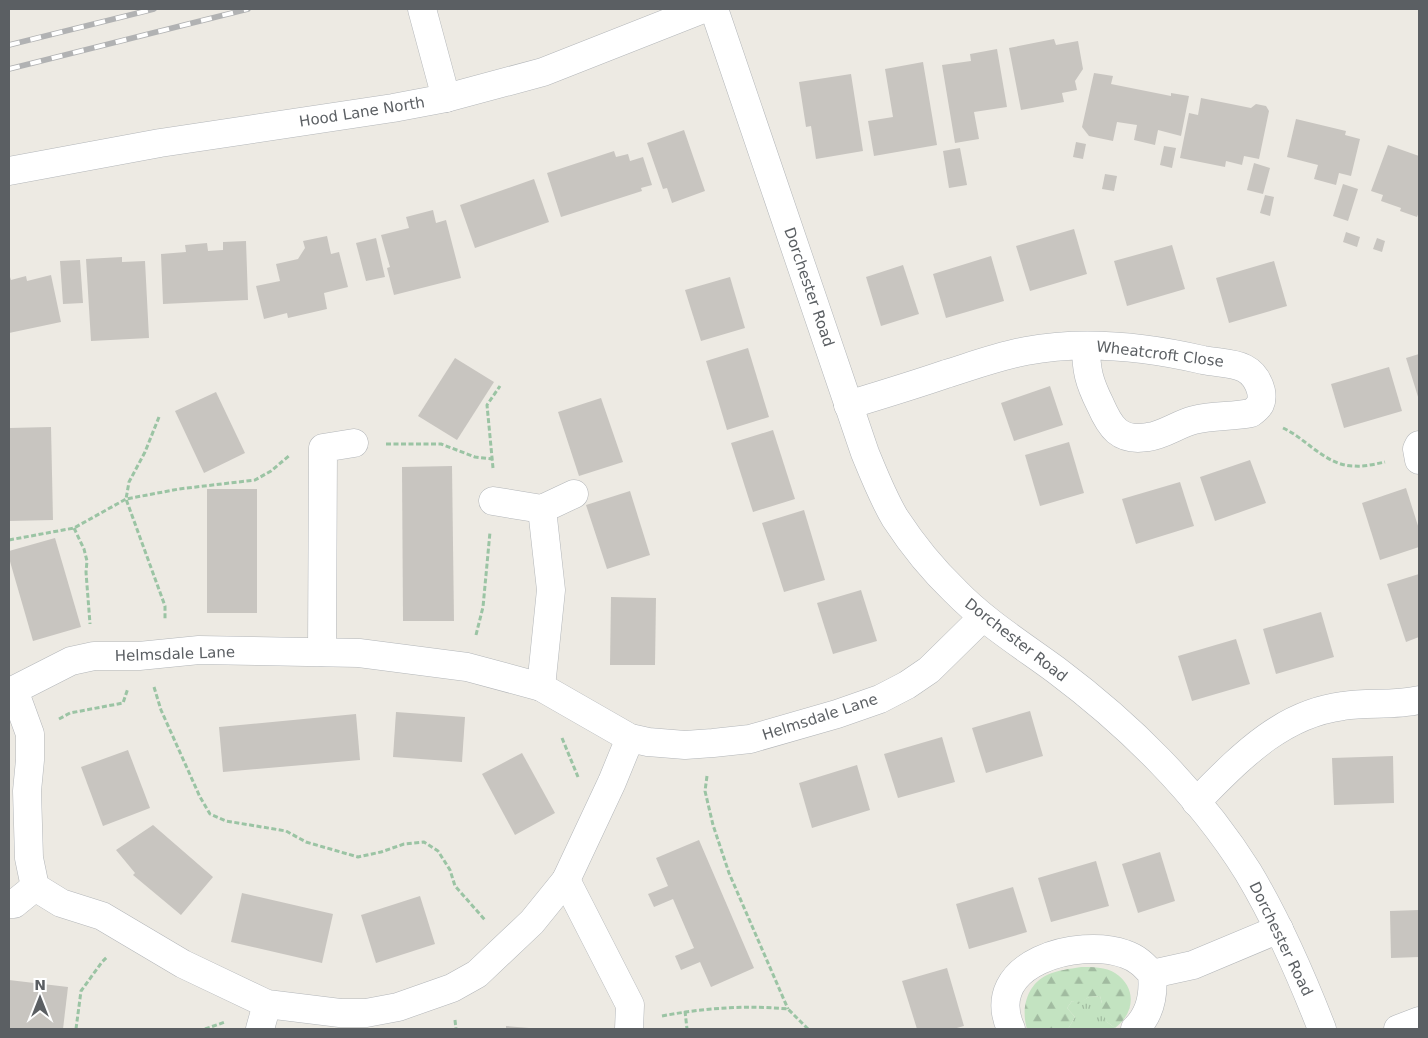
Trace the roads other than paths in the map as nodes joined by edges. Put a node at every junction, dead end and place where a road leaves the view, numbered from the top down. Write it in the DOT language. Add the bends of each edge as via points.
graph roads {
  1 [pos="422,9"];
  2 [pos="703,9"];
  3 [pos="714,9"];
  4 [pos="446,98"];
  5 [pos="9,171"];
  6 [pos="1086,346"];
  7 [pos="848,405"];
  8 [pos="354,444"];
  9 [pos="574,494"];
  10 [pos="493,501"];
  11 [pos="542,509"];
  12 [pos="983,617"];
  13 [pos="322,652"];
  14 [pos="541,687"];
  15 [pos="11,688"];
  16 [pos="1419,700"];
  17 [pos="630,738"];
  18 [pos="1196,802"];
  19 [pos="566,880"];
  20 [pos="35,887"];
  21 [pos="9,904"];
  22 [pos="1279,929"];
  23 [pos="1152,974"];
  24 [pos="263,1017"];
  25 [pos="1419,1021"];
  26 [pos="630,1026"];
  27 [pos="1011,1029"];
  28 [pos="1136,1029"];
  29 [pos="1322,1029"];
  30 [pos="1398,1029"];
  1 -- 4 [label="street"];
  2 -- 4 [label="street, Hood Lane North" via="543,72"];
  3 -- 7 [label="street, Dorchester Road"];
  4 -- 5 [label="street, Hood Lane North" via="160,143"];
  6 -- 6 [label="street, Wheatcroft Close" via="1132,348 1231,363 1245,368 1255,377 1263,399 1251,413 1193,420 1149,437 1124,436 1107,421 1090,383"];
  6 -- 7 [label="street, Wheatcroft Close" via="1027,350 998,357"];
  7 -- 12 [label="street, Dorchester Road" via="865,453 895,518 931,566"];
  8 -- 13 [label="street" via="323,448"];
  9 -- 11 [label="street"];
  10 -- 11 [label="street"];
  11 -- 14 [label="street" via="551,590"];
  12 -- 17 [label="street, Helmsdale Lane" via="929,670 907,685 880,699 837,714 750,739 713,744 685,745"];
  12 -- 18 [label="street, Dorchester Road" via="1108,713 1158,759"];
  13 -- 14 [label="street, Helmsdale Lane" via="359,653 467,667"];
  13 -- 15 [label="street, Helmsdale Lane" via="199,650 94,656 71,661"];
  14 -- 17 [label="street, Helmsdale Lane"];
  15 -- 20 [label="street, Helmsdale Lane" via="30,734 28,858"];
  16 -- 18 [label="street" via="1344,705 1317,710 1293,720 1271,733"];
  17 -- 19 [label="street"];
  18 -- 22 [label="street, Dorchester Road" via="1248,872"];
  19 -- 24 [label="street" via="513,941 477,974 452,988 366,1013"];
  19 -- 26 [label="street" via="630,1005"];
  20 -- 21 [label="street" via="14,904"];
  20 -- 24 [label="street" via="61,903 102,916"];
  22 -- 23 [label="street" via="1193,965"];
  22 -- 29 [label="street, Dorchester Road"];
  23 -- 27 [label="street" via="1141,962 1108,949 1063,952 1042,958 1023,970 1008,994 1006,1009"];
  23 -- 28 [label="street" via="1152,1001"];
  25 -- 30 [label="street"];
}
